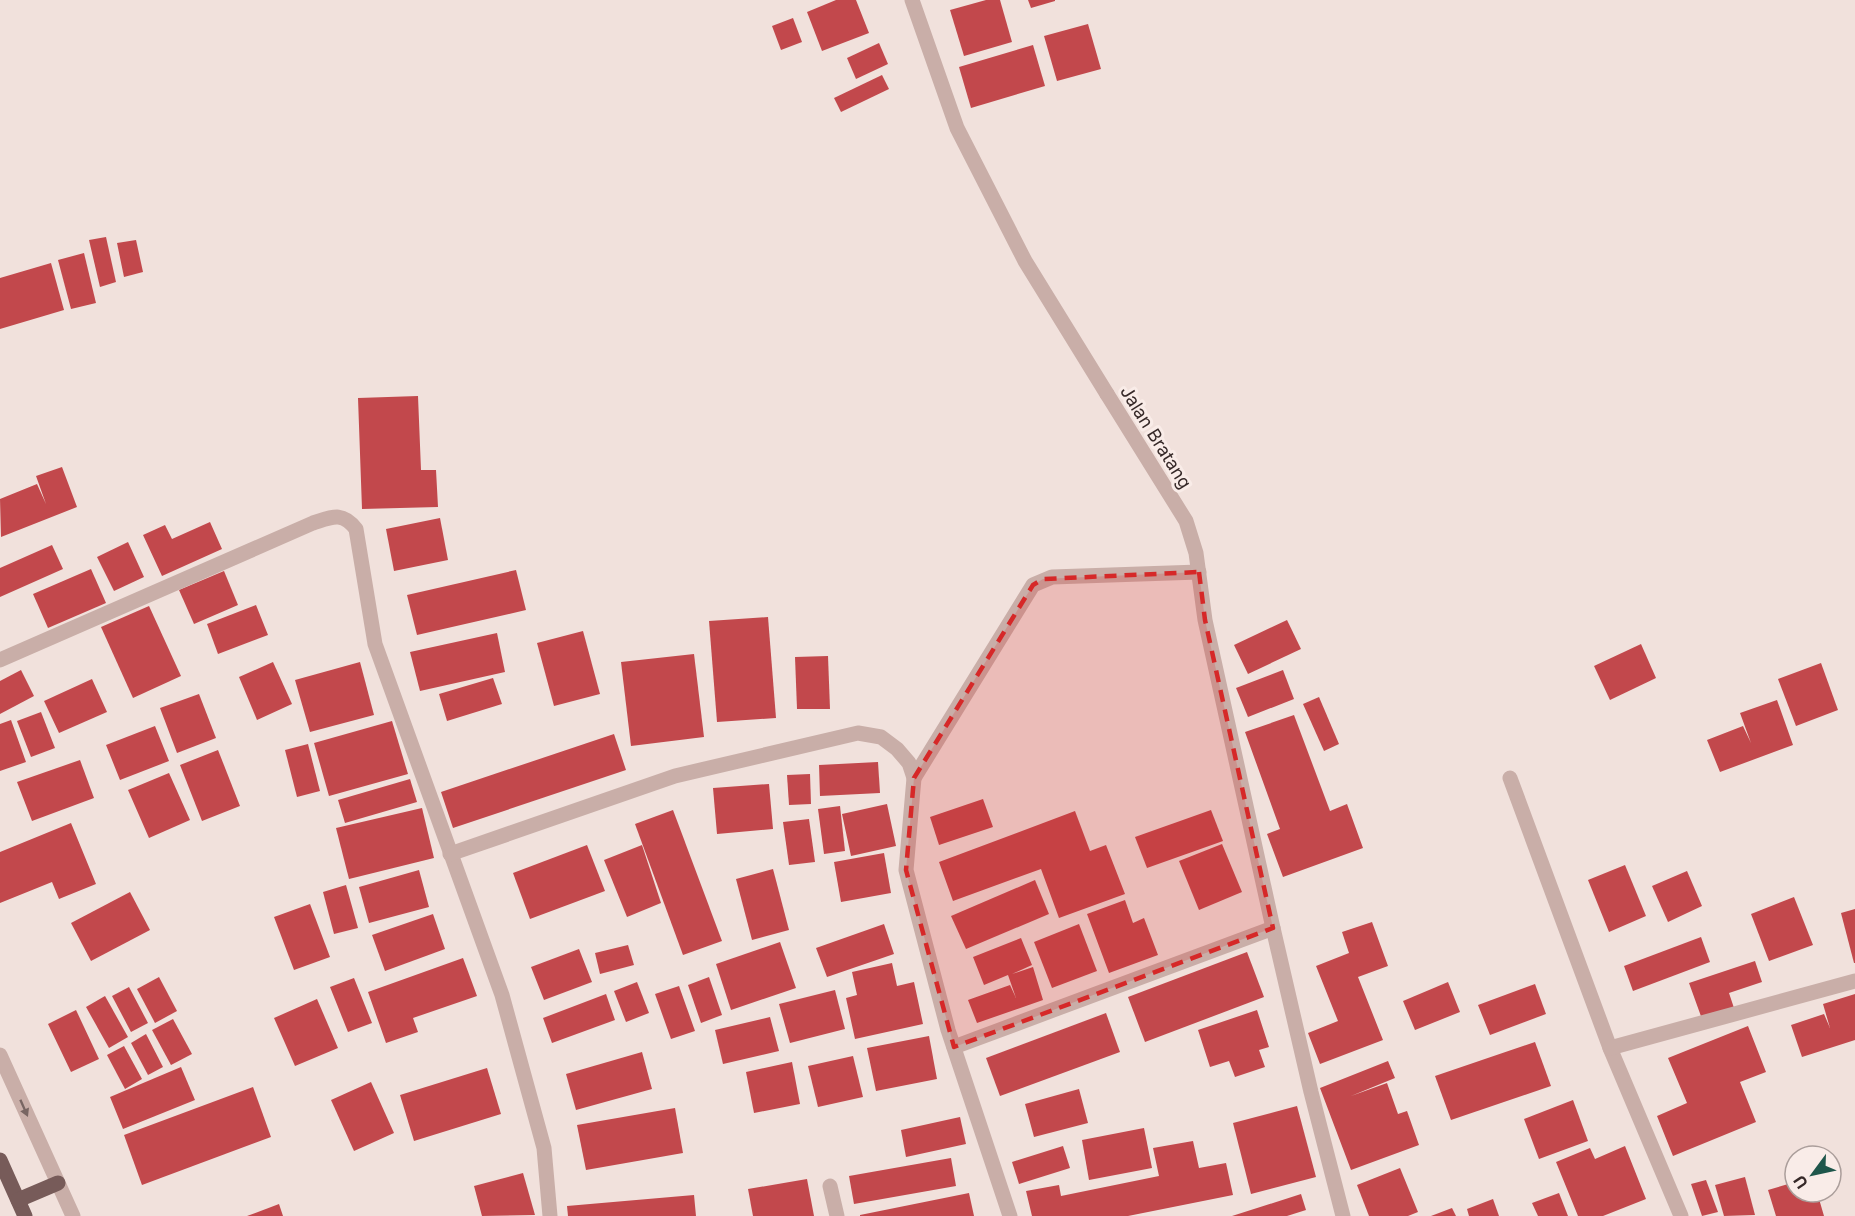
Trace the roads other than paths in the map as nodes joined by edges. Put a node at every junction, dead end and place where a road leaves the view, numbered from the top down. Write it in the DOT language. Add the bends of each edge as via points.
graph roads {
  1 [pos="912,0"];
  2 [pos="1199,572"];
  3 [pos="0,660"];
  4 [pos="914,778"];
  5 [pos="1510,778"];
  6 [pos="450,855"];
  7 [pos="1273,928"];
  8 [pos="1855,981"];
  9 [pos="954,1047"];
  10 [pos="1610,1048"];
  11 [pos="0,1054"];
  12 [pos="0,1160"];
  13 [pos="58,1183"];
  14 [pos="830,1186"];
  15 [pos="18,1200"];
  16 [pos="25,1216"];
  17 [pos="73,1216"];
  18 [pos="550,1216"];
  19 [pos="837,1216"];
  20 [pos="1010,1216"];
  21 [pos="1343,1216"];
  22 [pos="1681,1216"];
  1 -- 2 [label="street, Jalan Bratang" via="957,128 1025,261 1186,521"];
  2 -- 4 [label="street" via="1052,577 1033,585"];
  2 -- 7 [label="street, Jalan Bratang" via="1205,620"];
  3 -- 6 [label="street" via="313,523 342,516 356,529 375,644"];
  4 -- 6 [label="street" via="909,763 897,749 880,737 858,733 675,776"];
  4 -- 9 [label="street" via="906,870"];
  5 -- 10 [label="street"];
  6 -- 18 [label="street" via="502,995 544,1148"];
  7 -- 9 [label="street"];
  7 -- 21 [label="street, Jalan Bratang"];
  8 -- 10 [label="street"];
  9 -- 20 [label="street"];
  10 -- 22 [label="street"];
  11 -- 13 [label="street, one-way"];
  12 -- 15 [label="main road"];
  13 -- 15 [label="main road"];
  13 -- 17 [label="street"];
  14 -- 19 [label="street"];
  15 -- 16 [label="main road"];
}
